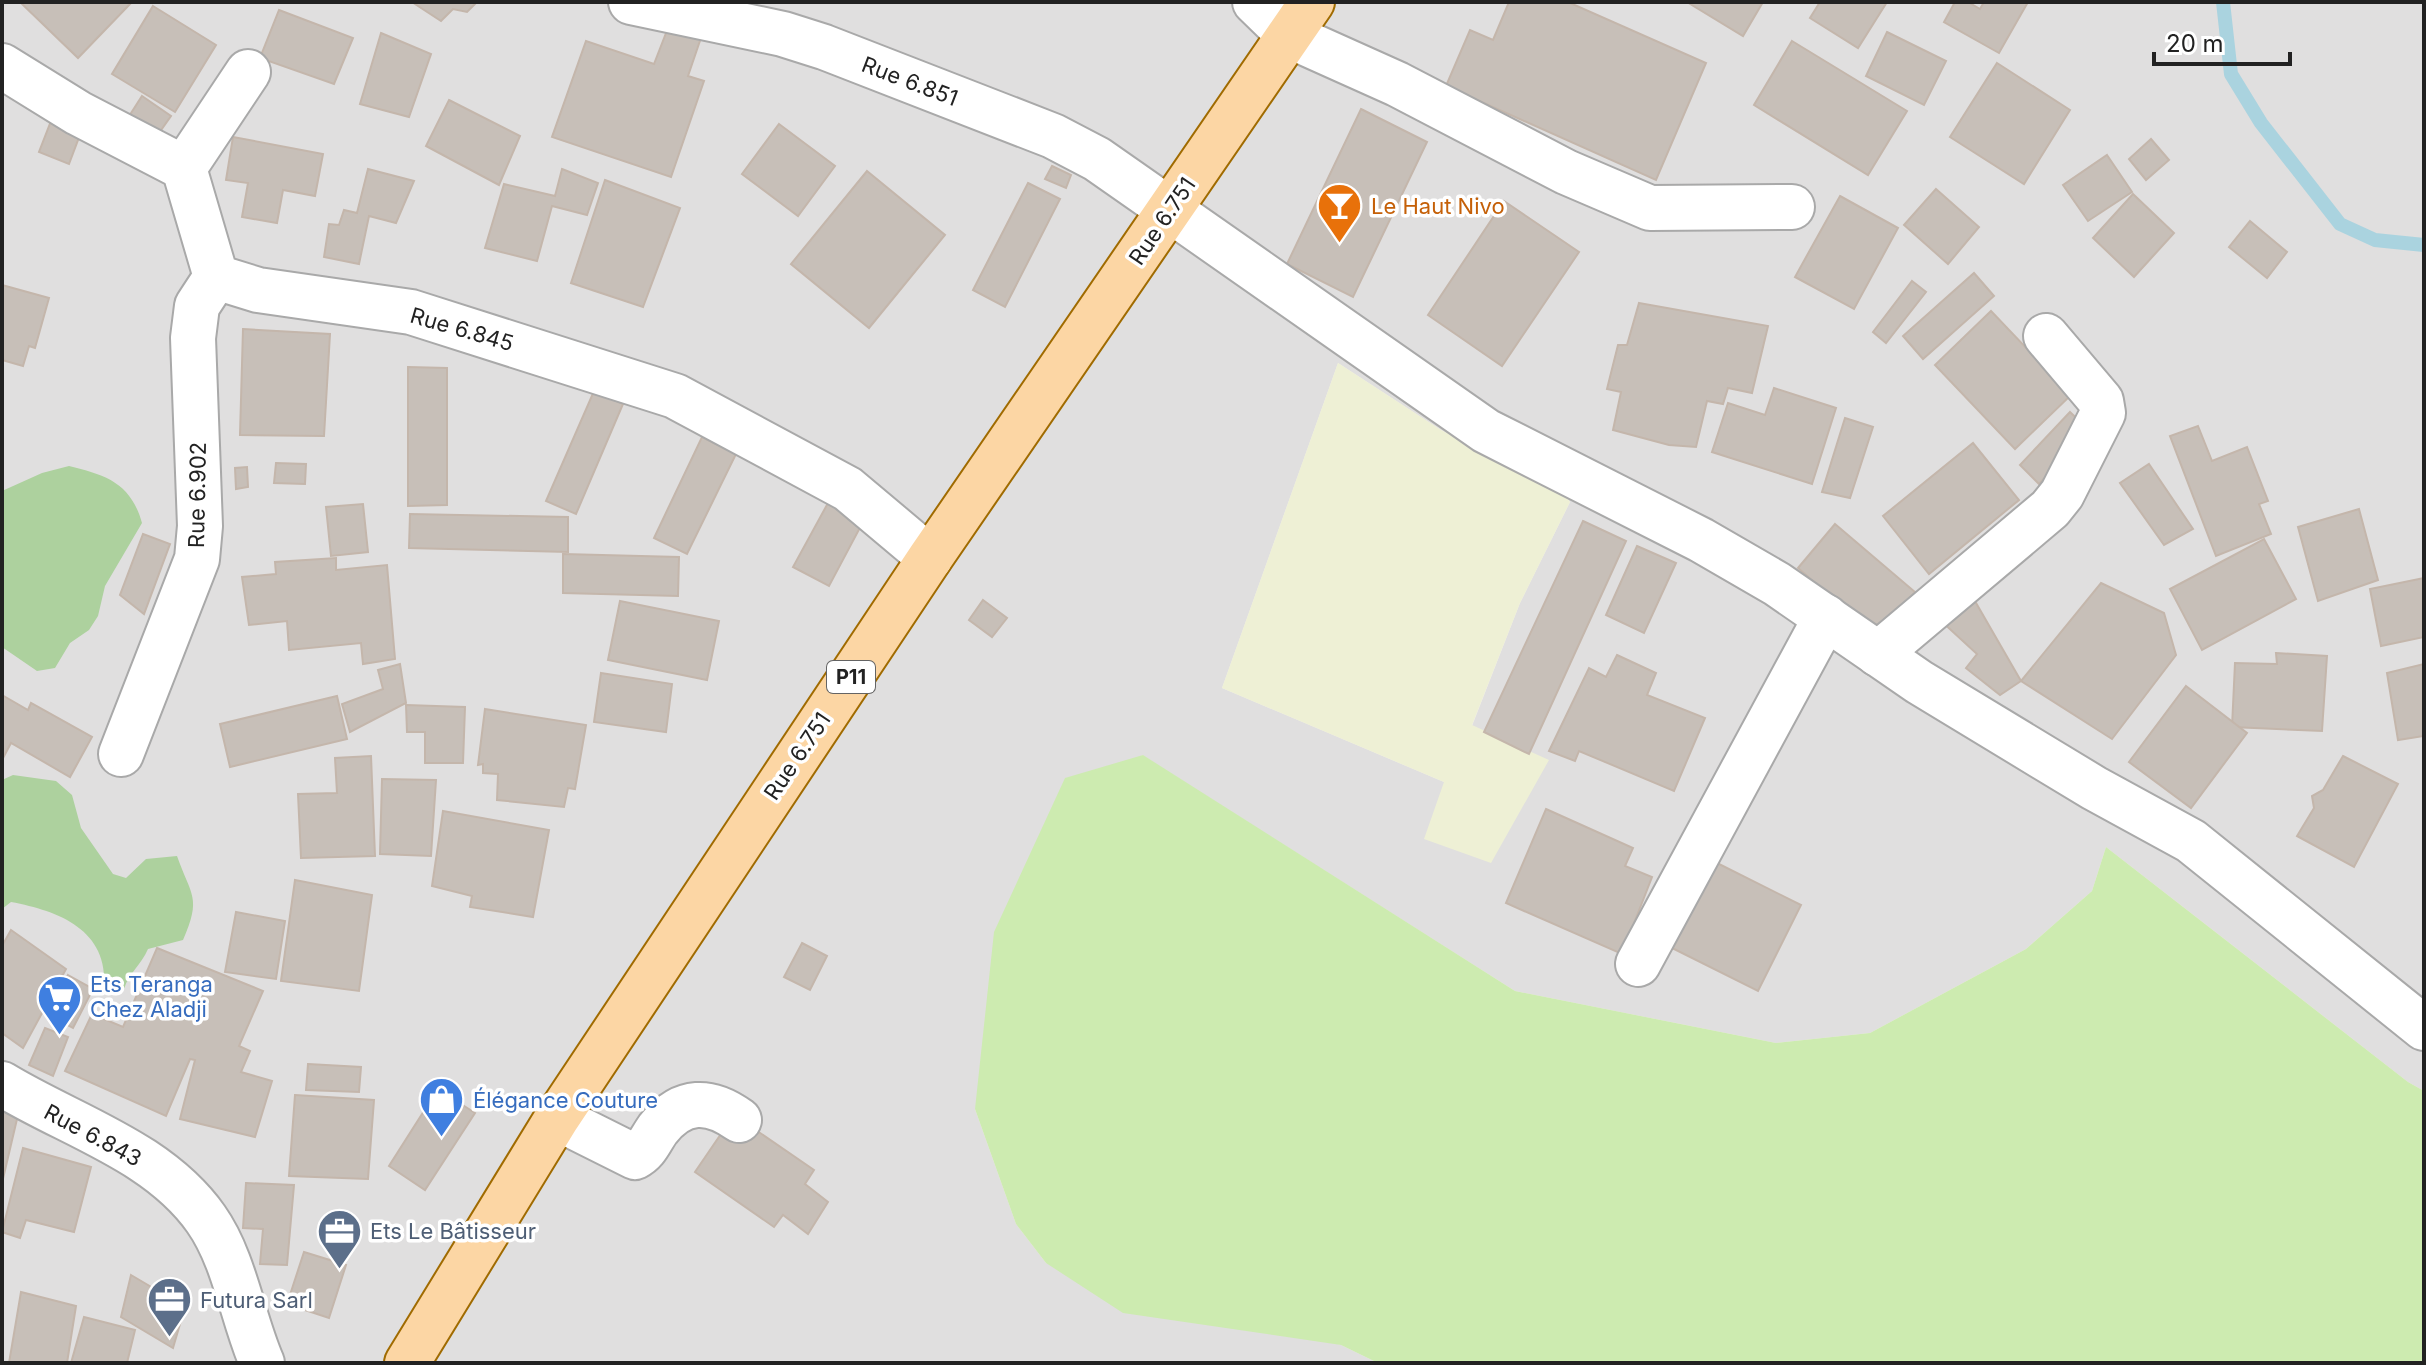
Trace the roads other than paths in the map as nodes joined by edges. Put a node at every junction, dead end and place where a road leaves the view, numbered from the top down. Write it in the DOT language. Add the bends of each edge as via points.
graph roads {
  1 [pos="631,2"];
  2 [pos="1255,2"];
  3 [pos="1301,19"];
  4 [pos="2,66"];
  5 [pos="248,72"];
  6 [pos="184,168"];
  7 [pos="1792,207"];
  8 [pos="1170,209"];
  9 [pos="216,277"];
  10 [pos="2046,336"];
  11 [pos="930,558"];
  12 [pos="1826,617"];
  13 [pos="1878,654"];
  14 [pos="121,754"];
  15 [pos="1638,964"];
  16 [pos="2424,1028"];
  17 [pos="2,1084"];
  18 [pos="557,1118"];
  19 [pos="739,1120"];
  20 [pos="262,1363"];
  21 [pos="407,1363"];
  1 -- 8 [label="street, Rue 6.851" via="783,34 838,53 1053,136"];
  2 -- 3 [label="street"];
  3 -- 7 [label="street" via="1397,84 1566,172 1650,208"];
  3 -- 8 [label="main road, Rue 6.751 / P11"];
  4 -- 6 [label="street"];
  5 -- 6 [label="street"];
  6 -- 9 [label="street"];
  8 -- 11 [label="main road, Rue 6.751 / P11"];
  8 -- 12 [label="street, Rue 6.851" via="1486,431 1701,540"];
  9 -- 11 [label="street, Rue 6.845" via="258,290 411,312 675,396 848,489"];
  9 -- 14 [label="street, Rue 6.902" via="197,306 193,338 197,559"];
  10 -- 13 [label="street" via="2101,401 2103,413 2062,494"];
  11 -- 18 [label="main road, Rue 6.751 / P11"];
  12 -- 13 [label="street, Rue 6.851"];
  12 -- 15 [label="street"];
  13 -- 16 [label="street, Rue 6.851" via="2094,788 2191,841"];
  17 -- 20 [label="street, Rue 6.843" via="167,1177 206,1219 224,1253"];
  18 -- 19 [label="street" via="635,1157 673,1112 692,1104 708,1103"];
  18 -- 21 [label="main road, Rue 6.751 / P11"];
}
